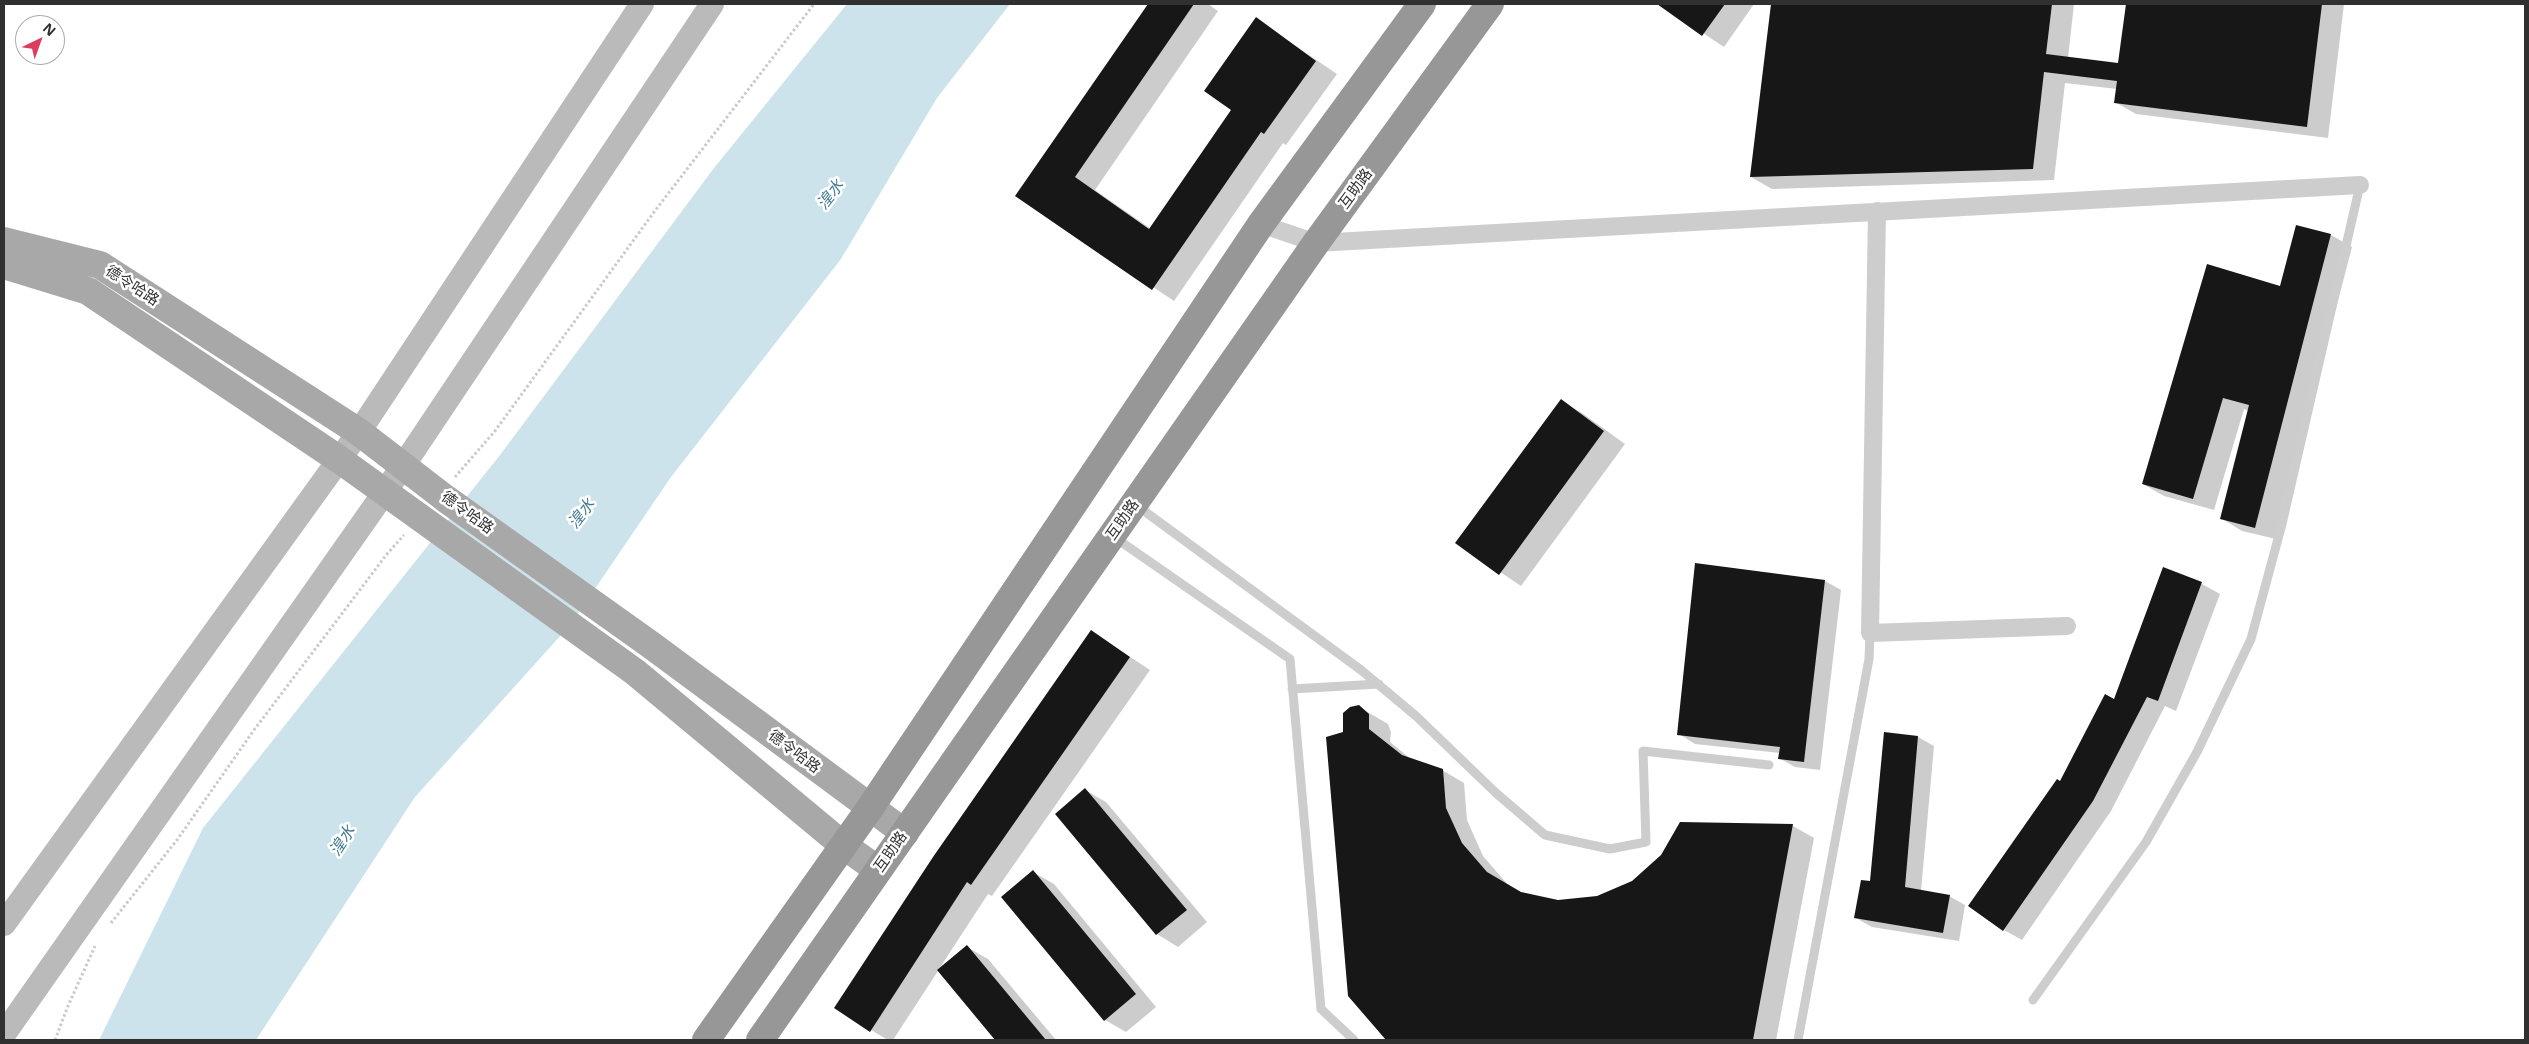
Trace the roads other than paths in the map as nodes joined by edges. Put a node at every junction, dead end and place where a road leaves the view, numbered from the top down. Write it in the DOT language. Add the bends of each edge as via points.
graph roads {
  1 [pos="642,4"];
  2 [pos="712,4"];
  3 [pos="1418,4"];
  4 [pos="1490,4"];
  5 [pos="2360,186"];
  6 [pos="1877,211"];
  7 [pos="1261,224"];
  8 [pos="4,241"];
  9 [pos="1316,243"];
  10 [pos="4,265"];
  11 [pos="359,432"];
  12 [pos="340,460"];
  13 [pos="402,466"];
  14 [pos="383,492"];
  15 [pos="1134,504"];
  16 [pos="1112,535"];
  17 [pos="2067,626"];
  18 [pos="1870,633"];
  19 [pos="1379,684"];
  20 [pos="1292,689"];
  21 [pos="1769,764"];
  22 [pos="870,808"];
  23 [pos="904,833"];
  24 [pos="843,846"];
  25 [pos="878,870"];
  26 [pos="4,924"];
  27 [pos="2033,1000"];
  28 [pos="4,1034"];
  29 [pos="706,1040"];
  30 [pos="760,1040"];
  31 [pos="1354,1040"];
  32 [pos="1798,1040"];
  1 -- 11 [label="main road"];
  2 -- 13 [label="main road"];
  3 -- 7 [label="highway"];
  4 -- 9 [label="highway, 互助路"];
  5 -- 6 [label="street"];
  5 -- 27 [label="lane" via="2282,524 2251,640 2197,752 2146,842"];
  6 -- 9 [label="street"];
  6 -- 18 [label="street"];
  7 -- 9 [label="street"];
  7 -- 22 [label="highway"];
  8 -- 11 [label="main road, 德令哈路" via="100,266"];
  9 -- 15 [label="highway, 互助路"];
  10 -- 12 [label="main road, 德令哈路" via="88,291"];
  11 -- 12 [label="main road"];
  11 -- 13 [label="main road, 德令哈路"];
  12 -- 14 [label="main road, 德令哈路"];
  12 -- 26 [label="main road"];
  13 -- 14 [label="main road"];
  13 -- 22 [label="main road, 德令哈路" via="450,489 651,645"];
  14 -- 24 [label="main road, 德令哈路" via="416,527 635,672"];
  14 -- 28 [label="main road"];
  15 -- 16 [label="highway, 互助路"];
  15 -- 19 [label="lane"];
  16 -- 20 [label="lane" via="1290,658"];
  16 -- 23 [label="highway, 互助路"];
  17 -- 18 [label="street"];
  18 -- 32 [label="lane" via="1869,659"];
  19 -- 20 [label="lane"];
  19 -- 21 [label="lane" via="1545,835 1610,849 1646,842 1643,751"];
  20 -- 31 [label="lane" via="1321,1009"];
  22 -- 23 [label="main road, 德令哈路"];
  22 -- 24 [label="highway"];
  23 -- 25 [label="highway, 互助路"];
  24 -- 25 [label="main road, 德令哈路"];
  24 -- 29 [label="highway"];
  25 -- 30 [label="highway, 互助路"];
}
